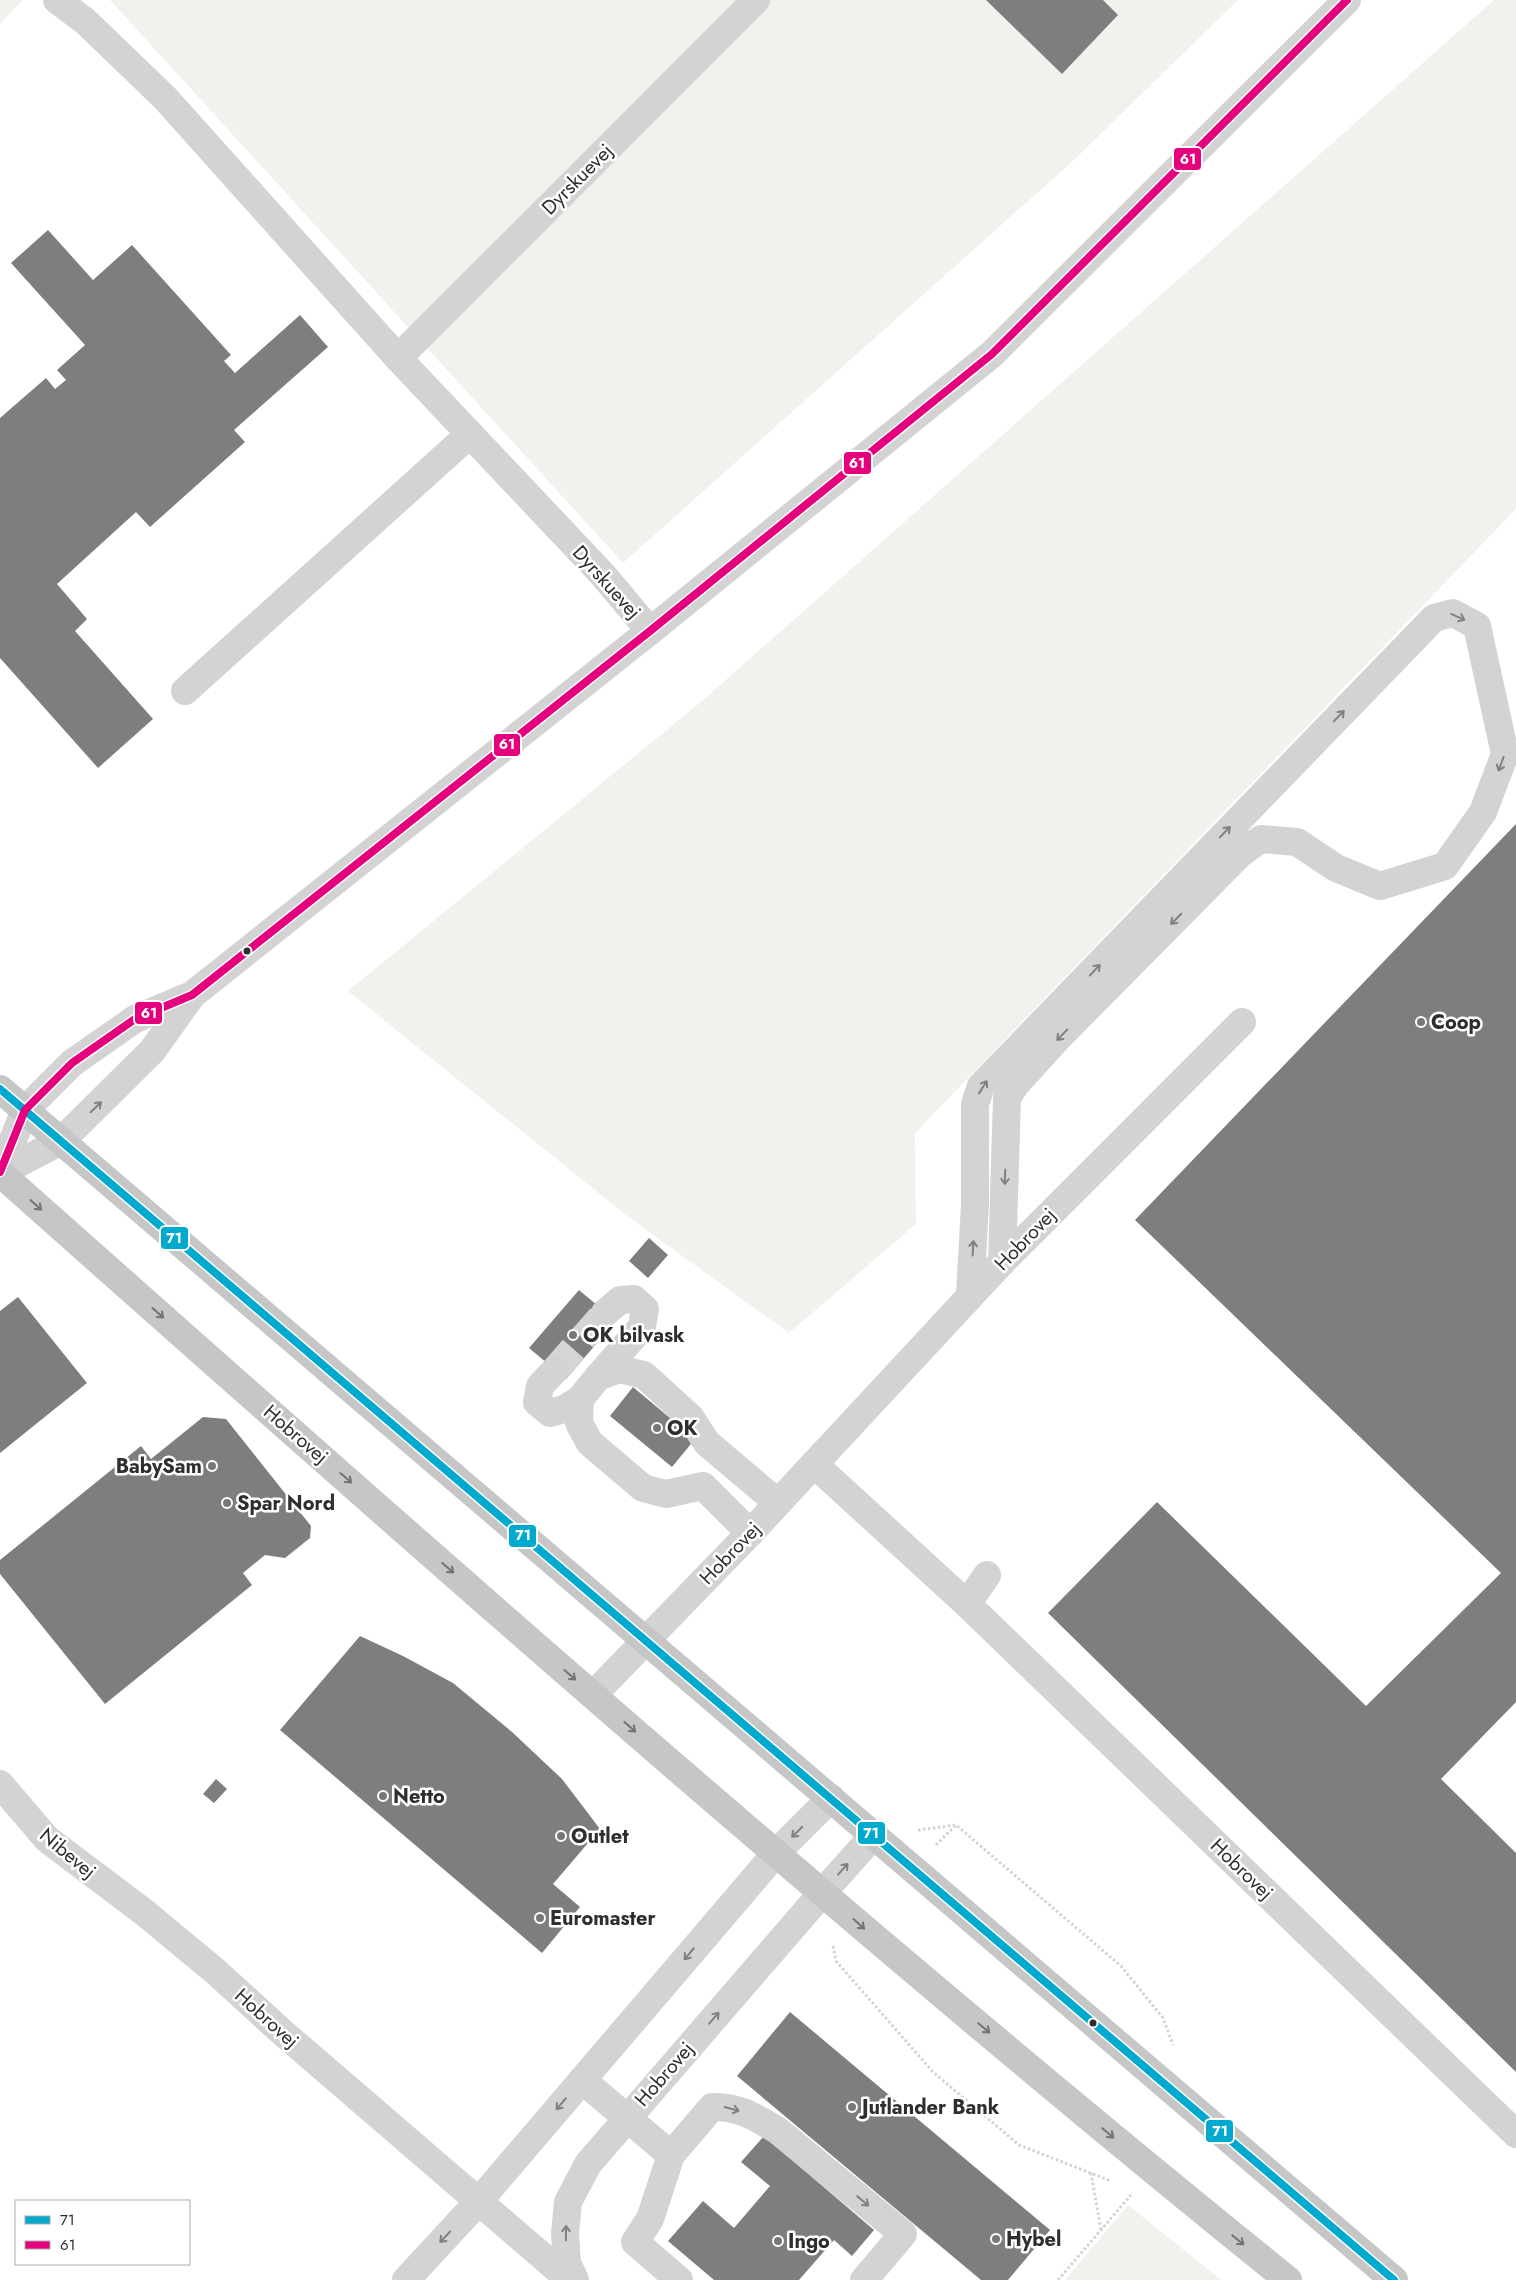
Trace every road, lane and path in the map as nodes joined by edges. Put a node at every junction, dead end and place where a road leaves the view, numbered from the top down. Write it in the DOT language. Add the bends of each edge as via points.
graph roads {
  1 [pos="57,0"];
  2 [pos="756,0"];
  3 [pos="1347,0"];
  4 [pos="398,358"];
  5 [pos="470,434"];
  6 [pos="650,631"];
  7 [pos="185,691"];
  8 [pos="192,995"];
  9 [pos="1242,1022"];
  10 [pos="0,1089"];
  11 [pos="24,1110"];
  12 [pos="61,1141"];
  13 [pos="0,1172"];
  14 [pos="1002,1262"];
  15 [pos="970,1296"];
  16 [pos="605,1313"];
  17 [pos="555,1370"];
  18 [pos="598,1377"];
  19 [pos="580,1400"];
  20 [pos="707,1443"];
  21 [pos="814,1464"];
  22 [pos="703,1486"];
  23 [pos="778,1503"];
  24 [pos="750,1534"];
  25 [pos="987,1576"];
  26 [pos="967,1604"];
  27 [pos="645,1640"];
  28 [pos="593,1695"];
  29 [pos="0,1784"];
  30 [pos="831,1798"];
  31 [pos="873,1836"];
  32 [pos="776,1853"];
  33 [pos="822,1892"];
  34 [pos="145,1913"];
  35 [pos="832,1944"];
  36 [pos="1176,2052"];
  37 [pos="582,2080"];
  38 [pos="627,2117"];
  39 [pos="1516,2134"];
  40 [pos="670,2155"];
  41 [pos="1090,2173"];
  42 [pos="1144,2181"];
  43 [pos="479,2201"];
  44 [pos="1101,2231"];
  45 [pos="406,2280"];
  46 [pos="570,2280"];
  47 [pos="575,2280"];
  48 [pos="679,2280"];
  49 [pos="864,2280"];
  50 [pos="1058,2280"];
  51 [pos="1288,2280"];
  52 [pos="1394,2280"];
  1 -- 4 [label="street, Dyrskuevej" via="85,21 165,98"];
  2 -- 4 [label="street, Dyrskuevej"];
  3 -- 6 [label="street" via="992,354"];
  4 -- 5 [label="street, Dyrskuevej"];
  5 -- 6 [label="street, Dyrskuevej" via="603,575"];
  5 -- 7 [label="street"];
  6 -- 8 [label="street"];
  8 -- 11 [label="street" via="135,1019 72,1063"];
  12 -- 8 [label="street, one-way" via="152,1051"];
  9 -- 14 [label="street, Hobrovej"];
  10 -- 11 [label="main road"];
  11 -- 12 [label="main road"];
  11 -- 13 [label="street"];
  12 -- 13 [label="street"];
  12 -- 27 [label="main road"];
  13 -- 28 [label="main road, Hobrovej, one-way"];
  14 -- 15 [label="street, Hobrovej"];
  15 -- 14 [label="street, one-way" via="975,1104 981,1086 1434,618 1453,612 1477,626 1505,754 1483,812 1445,866 1380,886 1336,868 1297,842 1261,839 1240,853 1056,1040 1007,1098"];
  15 -- 21 [label="street, Hobrovej"];
  16 -- 18 [label="street" via="620,1300 634,1299 645,1309 642,1327"];
  17 -- 19 [label="street" via="540,1386 538,1402 550,1413"];
  18 -- 19 [label="street"];
  18 -- 20 [label="street" via="620,1369 644,1375 690,1417"];
  19 -- 22 [label="street" via="579,1423 590,1443 643,1488 666,1494"];
  20 -- 22 [label="street" via="709,1466"];
  20 -- 23 [label="street"];
  21 -- 23 [label="street, Hobrovej"];
  21 -- 26 [label="street, Hobrovej"];
  22 -- 24 [label="street"];
  23 -- 24 [label="street, Hobrovej"];
  24 -- 27 [label="street, Hobrovej"];
  25 -- 26 [label="street"];
  26 -- 39 [label="street, Hobrovej"];
  27 -- 28 [label="street, Hobrovej"];
  27 -- 30 [label="main road"];
  28 -- 32 [label="main road, Hobrovej, one-way"];
  29 -- 34 [label="street, Nibevej" via="47,1839"];
  30 -- 31 [label="main road"];
  30 -- 32 [label="street, one-way"];
  33 -- 31 [label="street, Hobrovej, one-way"];
  31 -- 36 [label="path" via="956,1825 1121,1966 1163,2018"];
  31 -- 52 [label="main road"];
  32 -- 33 [label="main road, Hobrovej"];
  32 -- 37 [label="street, one-way"];
  38 -- 33 [label="street, Hobrovej, one-way"];
  33 -- 42 [label="main road, Hobrovej, one-way"];
  34 -- 43 [label="street, Hobrovej"];
  35 -- 41 [label="path" via="836,1961 933,2072 1019,2145"];
  37 -- 38 [label="street"];
  37 -- 43 [label="street, one-way"];
  38 -- 40 [label="street"];
  47 -- 38 [label="street, Hobrovej, one-way" via="567,2263 568,2202 588,2164"];
  40 -- 48 [label="street" via="650,2219 635,2242"];
  40 -- 49 [label="street, one-way" via="712,2107 728,2106 777,2130 903,2234"];
  41 -- 42 [label="path"];
  41 -- 44 [label="path"];
  42 -- 44 [label="path"];
  42 -- 51 [label="main road, Hobrovej, one-way"];
  43 -- 45 [label="street, one-way"];
  43 -- 46 [label="street, Hobrovej"];
  44 -- 50 [label="path"];
}
